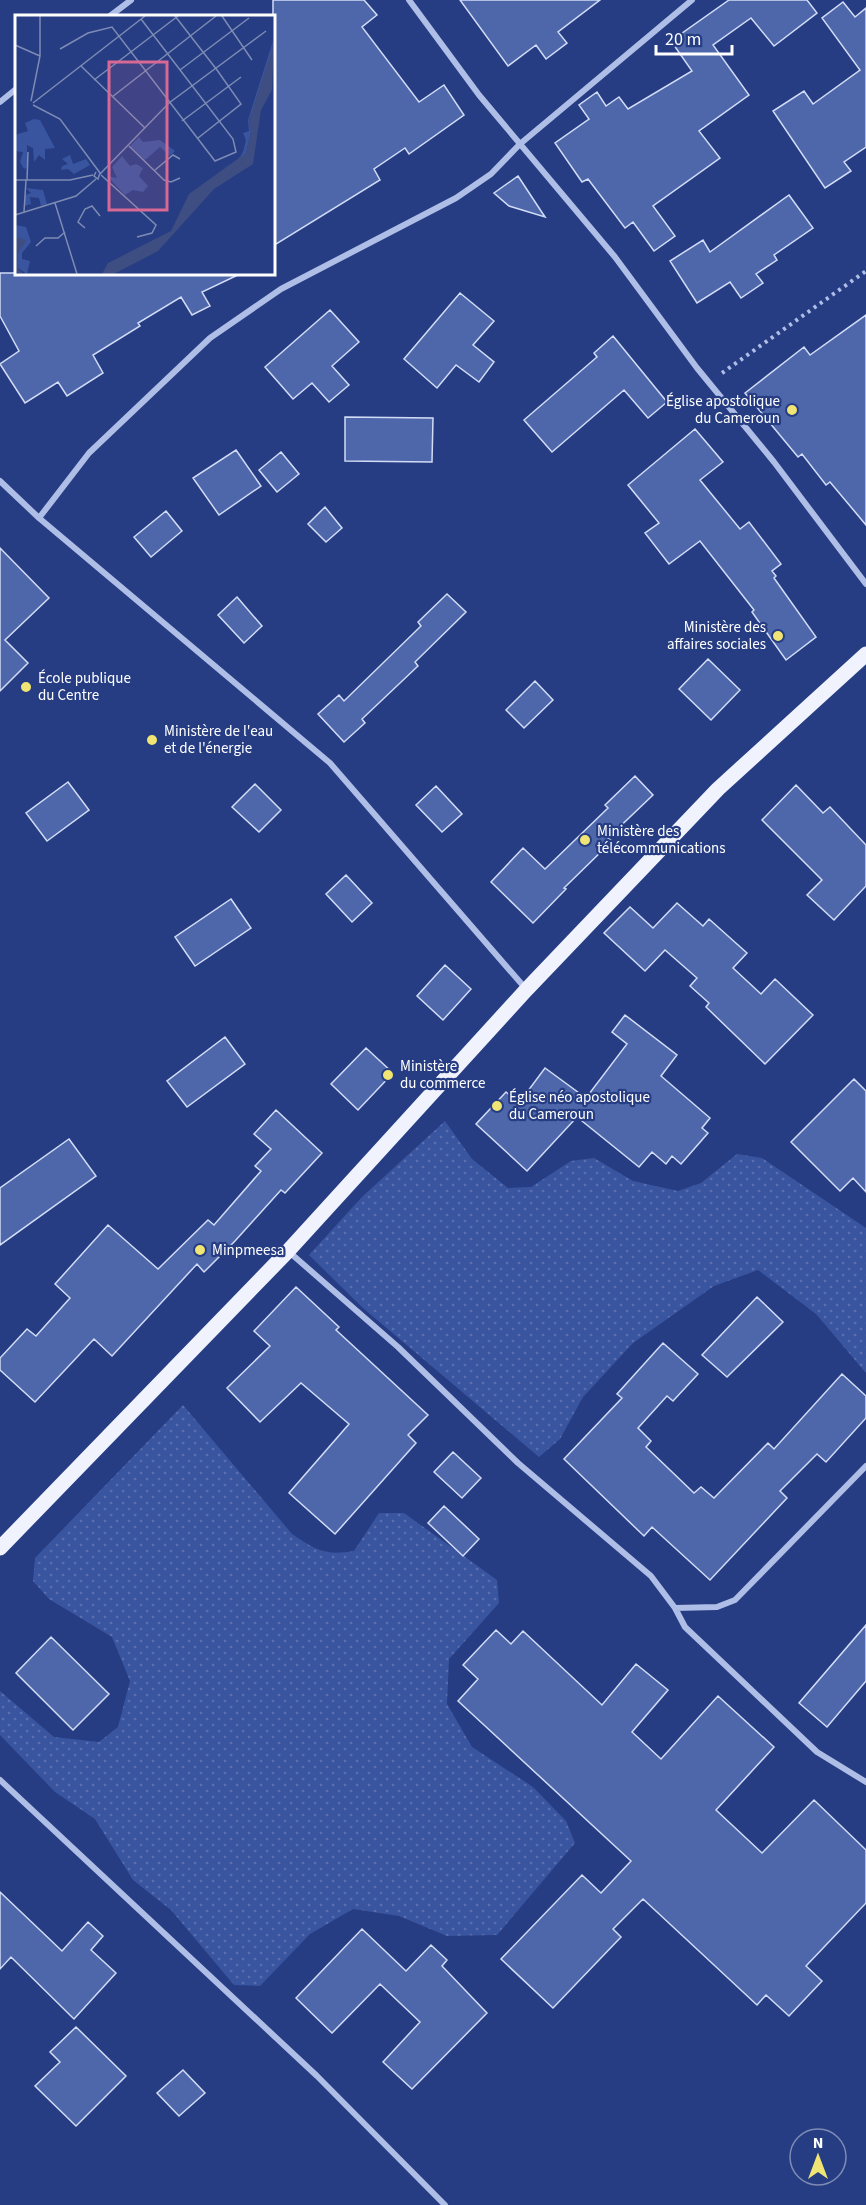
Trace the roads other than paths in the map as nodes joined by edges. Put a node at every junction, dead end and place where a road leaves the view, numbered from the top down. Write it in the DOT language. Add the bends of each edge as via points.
graph roads {
  1 [pos="131,0"];
  2 [pos="409,0"];
  3 [pos="692,0"];
  4 [pos="111,15"];
  5 [pos="15,90"];
  6 [pos="0,102"];
  7 [pos="520,144"];
  8 [pos="0,481"];
  9 [pos="39,518"];
  10 [pos="866,584"];
  11 [pos="864,658"];
  12 [pos="527,989"];
  13 [pos="288,1251"];
  14 [pos="866,1466"];
  15 [pos="0,1548"];
  16 [pos="675,1608"];
  17 [pos="0,1780"];
  18 [pos="866,1782"];
  19 [pos="445,2205"];
  1 -- 4 [label="street"];
  2 -- 7 [label="street"];
  3 -- 7 [label="street"];
  5 -- 6 [label="street"];
  7 -- 9 [label="street" via="491,174 456,198 281,290 210,338 89,453"];
  7 -- 10 [label="street" via="615,257"];
  8 -- 9 [label="street"];
  9 -- 12 [label="street" via="330,763"];
  11 -- 12 [label="main road" via="718,789"];
  12 -- 13 [label="main road"];
  13 -- 15 [label="main road"];
  13 -- 16 [label="street" via="398,1347 519,1463 651,1576"];
  14 -- 16 [label="street" via="735,1600 717,1607"];
  16 -- 18 [label="street" via="685,1627 817,1752"];
  17 -- 19 [label="street" via="317,2076"];
}
